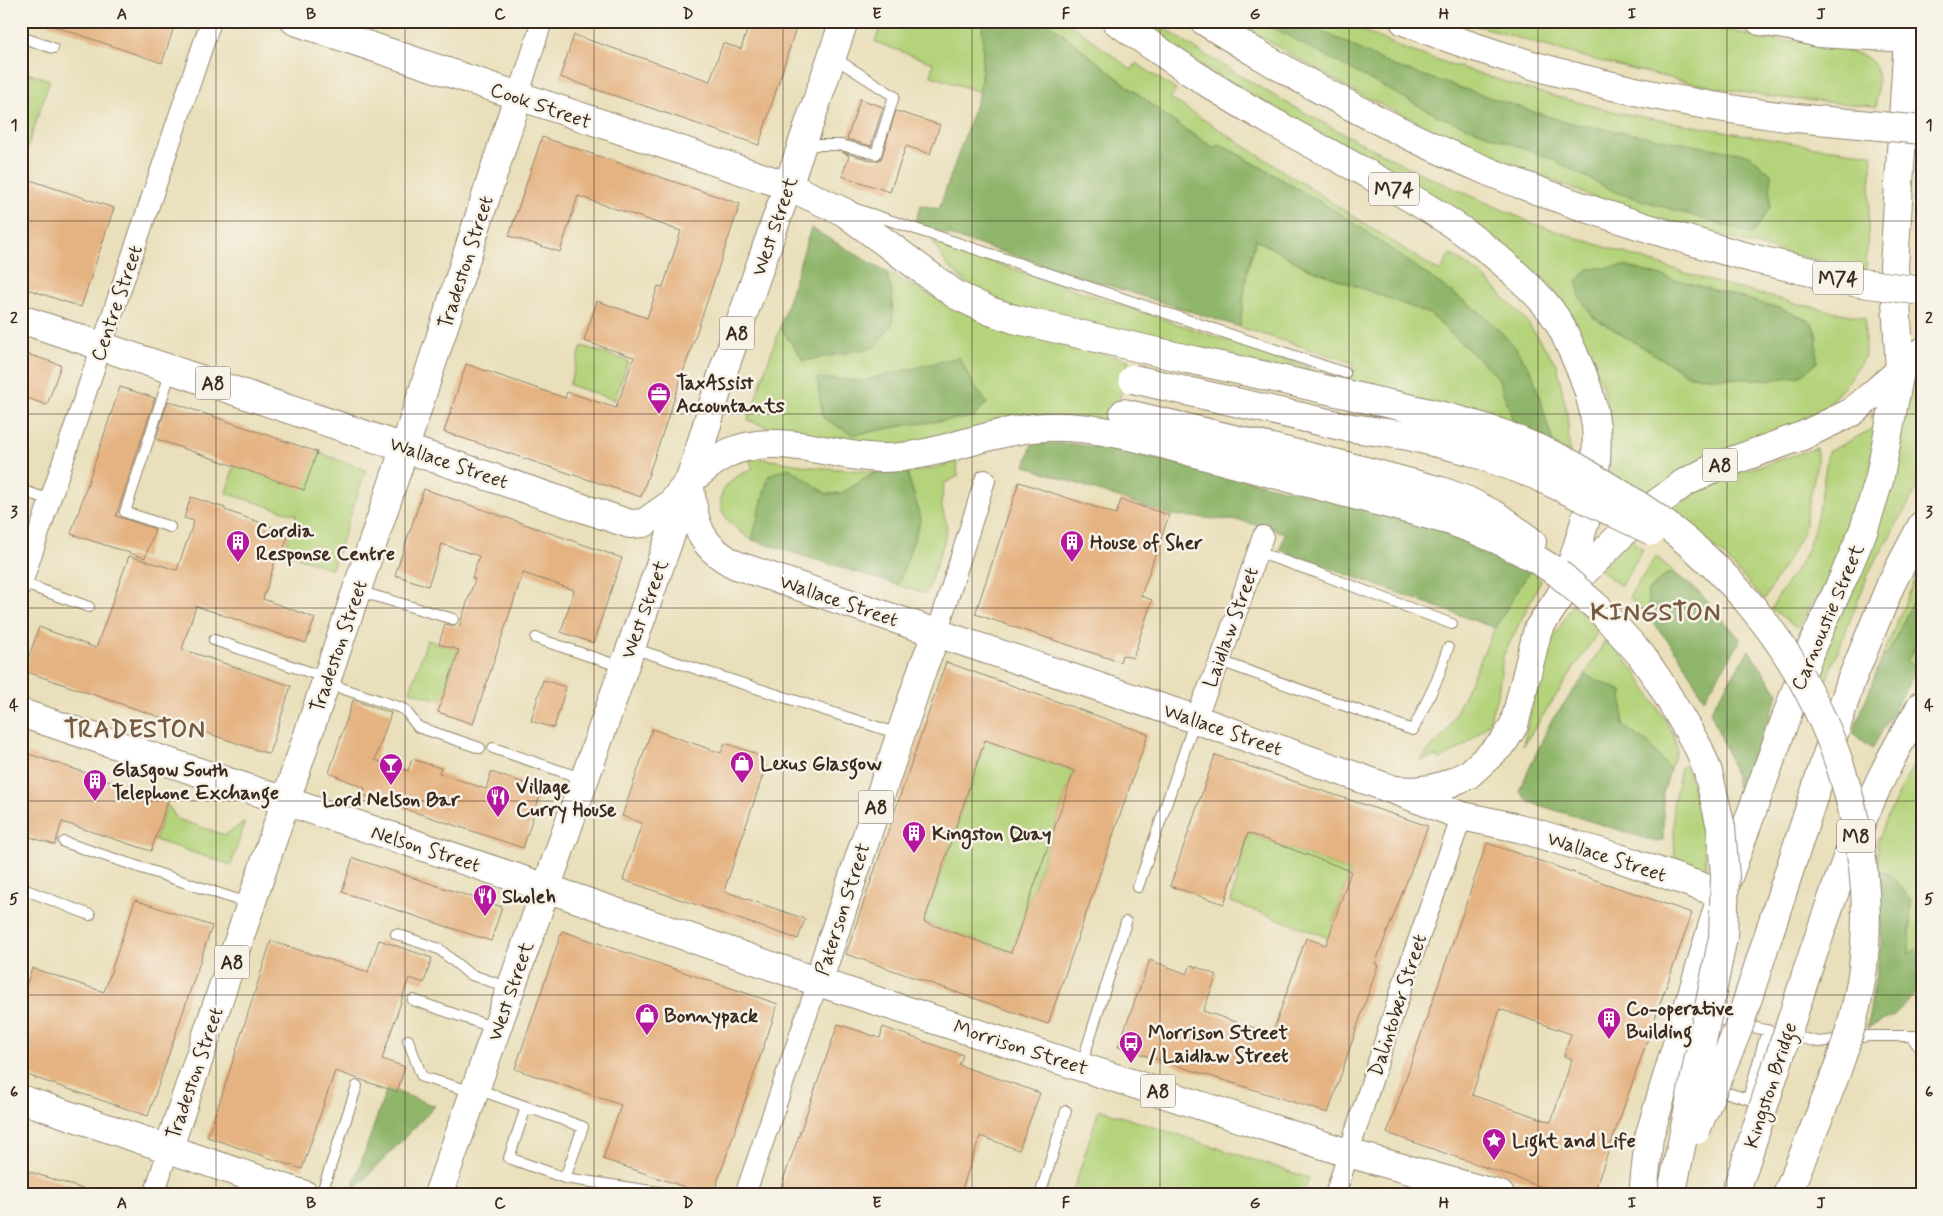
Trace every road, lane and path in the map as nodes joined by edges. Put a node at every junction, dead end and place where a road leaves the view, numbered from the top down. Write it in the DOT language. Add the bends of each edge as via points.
graph roads {
  1 [pos="211,21"];
  2 [pos="294,21"];
  3 [pos="542,21"];
  4 [pos="844,21"];
  5 [pos="1116,21"];
  6 [pos="1204,21"];
  7 [pos="1404,21"];
  8 [pos="1760,21"];
  9 [pos="1796,24"];
  10 [pos="1908,30"];
  11 [pos="21,37"];
  12 [pos="53,48"];
  13 [pos="832,56"];
  14 [pos="518,97"];
  15 [pos="1922,130"];
  16 [pos="802,145"];
  17 [pos="788,186"];
  18 [pos="1922,291"];
  19 [pos="21,319"];
  20 [pos="102,346"];
  21 [pos="1922,352"];
  22 [pos="171,369"];
  23 [pos="1900,371"];
  24 [pos="1345,373"];
  25 [pos="1133,379"];
  26 [pos="1124,413"];
  27 [pos="405,447"];
  28 [pos="690,480"];
  29 [pos="985,480"];
  30 [pos="21,490"];
  31 [pos="50,500"];
  32 [pos="1922,525"];
  33 [pos="170,527"];
  34 [pos="1260,544"];
  35 [pos="27,548"];
  36 [pos="1707,558"];
  37 [pos="1559,583"];
  38 [pos="22,584"];
  39 [pos="357,590"];
  40 [pos="89,607"];
  41 [pos="453,619"];
  42 [pos="1452,624"];
  43 [pos="938,633"];
  44 [pos="536,638"];
  45 [pos="214,640"];
  46 [pos="1448,648"];
  47 [pos="626,657"];
  48 [pos="1220,661"];
  49 [pos="326,680"];
  50 [pos="1922,705"];
  51 [pos="21,713"];
  52 [pos="1195,719"];
  53 [pos="900,734"];
  54 [pos="480,748"];
  55 [pos="493,748"];
  56 [pos="584,778"];
  57 [pos="1394,790"];
  58 [pos="285,802"];
  59 [pos="1462,816"];
  60 [pos="64,842"];
  61 [pos="21,888"];
  62 [pos="1138,888"];
  63 [pos="546,889"];
  64 [pos="1722,894"];
  65 [pos="251,904"];
  66 [pos="90,915"];
  67 [pos="1126,922"];
  68 [pos="396,934"];
  69 [pos="818,982"];
  70 [pos="511,988"];
  71 [pos="413,1000"];
  72 [pos="1685,1012"];
  73 [pos="497,1029"];
  74 [pos="1767,1030"];
  75 [pos="1911,1036"];
  76 [pos="1922,1036"];
  77 [pos="408,1040"];
  78 [pos="1922,1050"];
  79 [pos="1081,1066"];
  80 [pos="1676,1077"];
  81 [pos="357,1086"];
  82 [pos="475,1090"];
  83 [pos="21,1099"];
  84 [pos="526,1106"];
  85 [pos="1066,1111"];
  86 [pos="1649,1137"];
  87 [pos="169,1148"];
  88 [pos="1348,1153"];
  89 [pos="1386,1163"];
  90 [pos="565,1178"];
  91 [pos="1674,1192"];
  92 [pos="154,1195"];
  93 [pos="306,1195"];
  94 [pos="321,1195"];
  95 [pos="438,1195"];
  96 [pos="678,1195"];
  97 [pos="745,1195"];
  98 [pos="1040,1195"];
  99 [pos="1334,1195"];
  100 [pos="1453,1195"];
  101 [pos="1500,1195"];
  102 [pos="1643,1195"];
  103 [pos="1735,1195"];
  104 [pos="1787,1195"];
  1 -- 20 [label="street, Centre Street"];
  2 -- 14 [label="main road, Cook Street"];
  3 -- 14 [label="street"];
  4 -- 13 [label="main road, West Street"];
  5 -- 37 [label="main road, M74" via="1273,123 1455,225 1512,269 1538,295 1555,317 1585,377 1596,427 1596,469 1587,520"];
  6 -- 18 [label="main road, M74, bridge" via="1316,88 1408,134 1492,173 1571,203 1755,259 1854,282"];
  7 -- 15 [label="main road, bridge" via="1527,63 1674,99 1786,117"];
  8 -- 9 [label="main road"];
  9 -- 10 [label="main road" via="1818,33"];
  10 -- 23 [label="main road, Carnoustie Street" via="1894,266"];
  11 -- 12 [label="lane"];
  13 -- 16 [label="main road, West Street"];
  13 -- 16 [label="lane" via="894,96 876,154 841,145"];
  14 -- 17 [label="main road, Cook Street"];
  14 -- 27 [label="main road, Tradeston Street / A8"];
  16 -- 17 [label="main road, West Street"];
  17 -- 24 [label="lane"];
  17 -- 28 [label="main road, West Street / A8" via="724,369"];
  17 -- 36 [label="main road, Cook Street, bridge" via="844,212 956,295 990,311 1441,416 1505,435 1572,464 1627,497 1680,534"];
  19 -- 20 [label="main road, Wallace Street / A8"];
  20 -- 22 [label="main road, Wallace Street / A8"];
  20 -- 31 [label="street, Centre Street"];
  21 -- 23 [label="main road"];
  22 -- 27 [label="main road, Wallace Street / A8"];
  22 -- 33 [label="lane" via="124,512"];
  23 -- 37 [label="main road, A8" via="1852,412 1802,436 1718,466 1684,483"];
  23 -- 64 [label="main road, Carnoustie Street" via="1879,481 1864,529 1812,646"];
  25 -- 36 [label="main road, bridge" via="1346,428 1408,436 1470,451 1535,475"];
  26 -- 37 [label="main road" via="1441,490 1490,512 1529,538"];
  27 -- 28 [label="main road, Wallace Street / A8" via="630,524 644,523 671,504"];
  27 -- 39 [label="main road, Tradeston Street / A8"];
  28 -- 37 [label="main road" via="726,453 759,443 801,446 861,458 904,457 986,437 1047,427 1078,428 1114,433 1204,455 1451,521 1485,532 1536,558"];
  28 -- 43 [label="main road, Wallace Street" via="697,529 709,547 722,558"];
  28 -- 47 [label="main road, West Street"];
  29 -- 43 [label="street, Paterson Street"];
  30 -- 31 [label="lane"];
  31 -- 35 [label="street, Centre Street"];
  32 -- 91 [label="main road, bridge" via="1891,584 1851,681 1738,1029"];
  34 -- 42 [label="lane" via="1318,573"];
  34 -- 48 [label="street, Laidlaw Street"];
  35 -- 38 [label="street, Centre Street"];
  36 -- 104 [label="main road, Cook Street, bridge" via="1776,637 1819,711 1848,787 1866,879 1863,969 1853,1024"];
  37 -- 57 [label="main road, A8" via="1538,629 1514,725 1503,743 1468,775 1431,789"];
  37 -- 91 [label="main road, bridge" via="1599,609 1640,655 1658,681 1699,748 1721,827 1725,885 1722,937"];
  38 -- 40 [label="lane"];
  39 -- 41 [label="lane"];
  39 -- 49 [label="main road, Tradeston Street / A8"];
  43 -- 52 [label="main road, Wallace Street / A8"];
  43 -- 53 [label="main road, Paterson Street / A8"];
  44 -- 47 [label="lane"];
  45 -- 49 [label="lane"];
  46 -- 48 [label="lane" via="1413,730"];
  47 -- 53 [label="lane"];
  47 -- 56 [label="main road, West Street"];
  48 -- 52 [label="street, Laidlaw Street"];
  49 -- 54 [label="lane" via="404,709 418,727"];
  49 -- 58 [label="main road, Tradeston Street / A8"];
  50 -- 103 [label="main road, Kingston Bridge / M8, bridge" via="1866,811 1829,907"];
  51 -- 58 [label="main road, Nelson Street / A8"];
  52 -- 57 [label="main road, Wallace Street / A8"];
  52 -- 62 [label="lane, Laidlaw Street"];
  53 -- 69 [label="main road, Paterson Street / A8"];
  55 -- 56 [label="lane"];
  56 -- 63 [label="main road, West Street"];
  57 -- 59 [label="main road, Wallace Street"];
  58 -- 63 [label="main road, Nelson Street / A8"];
  58 -- 65 [label="main road, Tradeston Street / A8"];
  59 -- 64 [label="main road, Wallace Street" via="1519,828"];
  59 -- 88 [label="street, Dalintober Street"];
  60 -- 65 [label="lane"];
  61 -- 66 [label="lane"];
  63 -- 69 [label="main road, Morrison Street / A8"];
  63 -- 70 [label="main road, West Street"];
  64 -- 72 [label="main road, Carnoustie Street"];
  65 -- 87 [label="main road, Tradeston Street / A8"];
  67 -- 79 [label="lane"];
  68 -- 70 [label="lane" via="439,949 469,974"];
  69 -- 79 [label="main road, Morrison Street / A8"];
  69 -- 97 [label="street, Paterson Street"];
  70 -- 73 [label="main road, West Street"];
  71 -- 73 [label="lane"];
  72 -- 74 [label="lane"];
  72 -- 80 [label="main road, Carnoustie Street"];
  73 -- 82 [label="main road, West Street"];
  74 -- 75 [label="lane" via="1819,1042 1869,1036"];
  74 -- 80 [label="lane" via="1748,1099"];
  75 -- 76 [label="lane"];
  75 -- 78 [label="lane"];
  77 -- 82 [label="lane" via="422,1077"];
  79 -- 88 [label="main road, Morrison Street / A8"];
  80 -- 86 [label="main road, Carnoustie Street"];
  81 -- 94 [label="lane"];
  82 -- 84 [label="lane"];
  82 -- 95 [label="main road, West Street"];
  83 -- 87 [label="main road"];
  84 -- 90 [label="lane" via="509,1158"];
  84 -- 90 [label="lane" via="584,1127"];
  85 -- 98 [label="lane"];
  86 -- 91 [label="main road"];
  86 -- 102 [label="main road, Carnoustie Street"];
  87 -- 92 [label="street, Tradeston Street"];
  87 -- 93 [label="main road"];
  88 -- 89 [label="main road, Morrison Street / A8"];
  88 -- 99 [label="street, Dalintober Street"];
  89 -- 100 [label="main road"];
  89 -- 101 [label="main road, Morrison Street / A8"];
  90 -- 96 [label="lane"];
}
